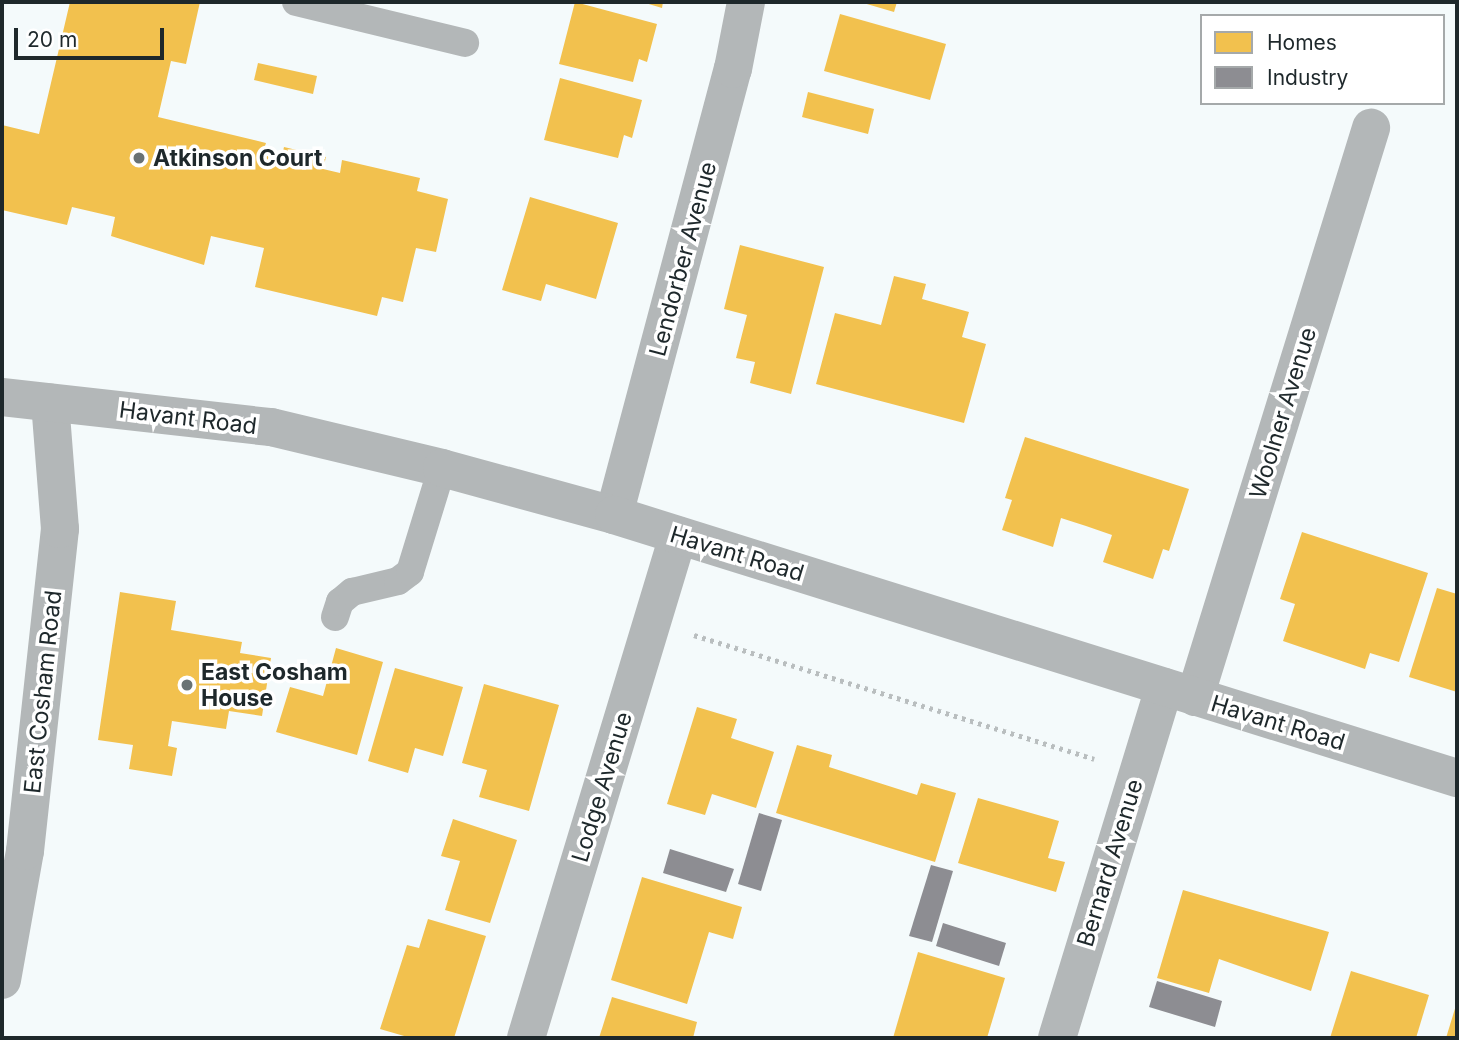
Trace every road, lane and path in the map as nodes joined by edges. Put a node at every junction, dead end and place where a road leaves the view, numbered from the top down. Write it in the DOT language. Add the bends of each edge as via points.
graph roads {
  1 [pos="296,2"];
  2 [pos="746,2"];
  3 [pos="465,43"];
  4 [pos="1371,128"];
  5 [pos="2,397"];
  6 [pos="50,402"];
  7 [pos="442,468"];
  8 [pos="614,515"];
  9 [pos="678,536"];
  10 [pos="335,618"];
  11 [pos="652,622"];
  12 [pos="1179,692"];
  13 [pos="1138,772"];
  14 [pos="1457,778"];
  15 [pos="2,980"];
  16 [pos="526,1038"];
  17 [pos="1057,1038"];
  1 -- 3 [label="lane"];
  2 -- 8 [label="street, Lendorber Avenue" via="733,69"];
  4 -- 12 [label="street, Woolner Avenue"];
  5 -- 6 [label="street, Havant Road"];
  6 -- 7 [label="street, Havant Road" via="271,427"];
  6 -- 15 [label="street, East Cosham Road" via="60,529 25,851"];
  7 -- 8 [label="street, Havant Road"];
  7 -- 10 [label="lane" via="410,572 398,581 352,592 340,602"];
  8 -- 9 [label="street, Havant Road"];
  9 -- 11 [label="street, Lodge Avenue"];
  9 -- 12 [label="street, Havant Road"];
  11 -- 13 [label="path"];
  11 -- 16 [label="street, Lodge Avenue"];
  12 -- 13 [label="street, Bernard Avenue"];
  12 -- 14 [label="street, Havant Road"];
  13 -- 17 [label="street, Bernard Avenue"];
}
